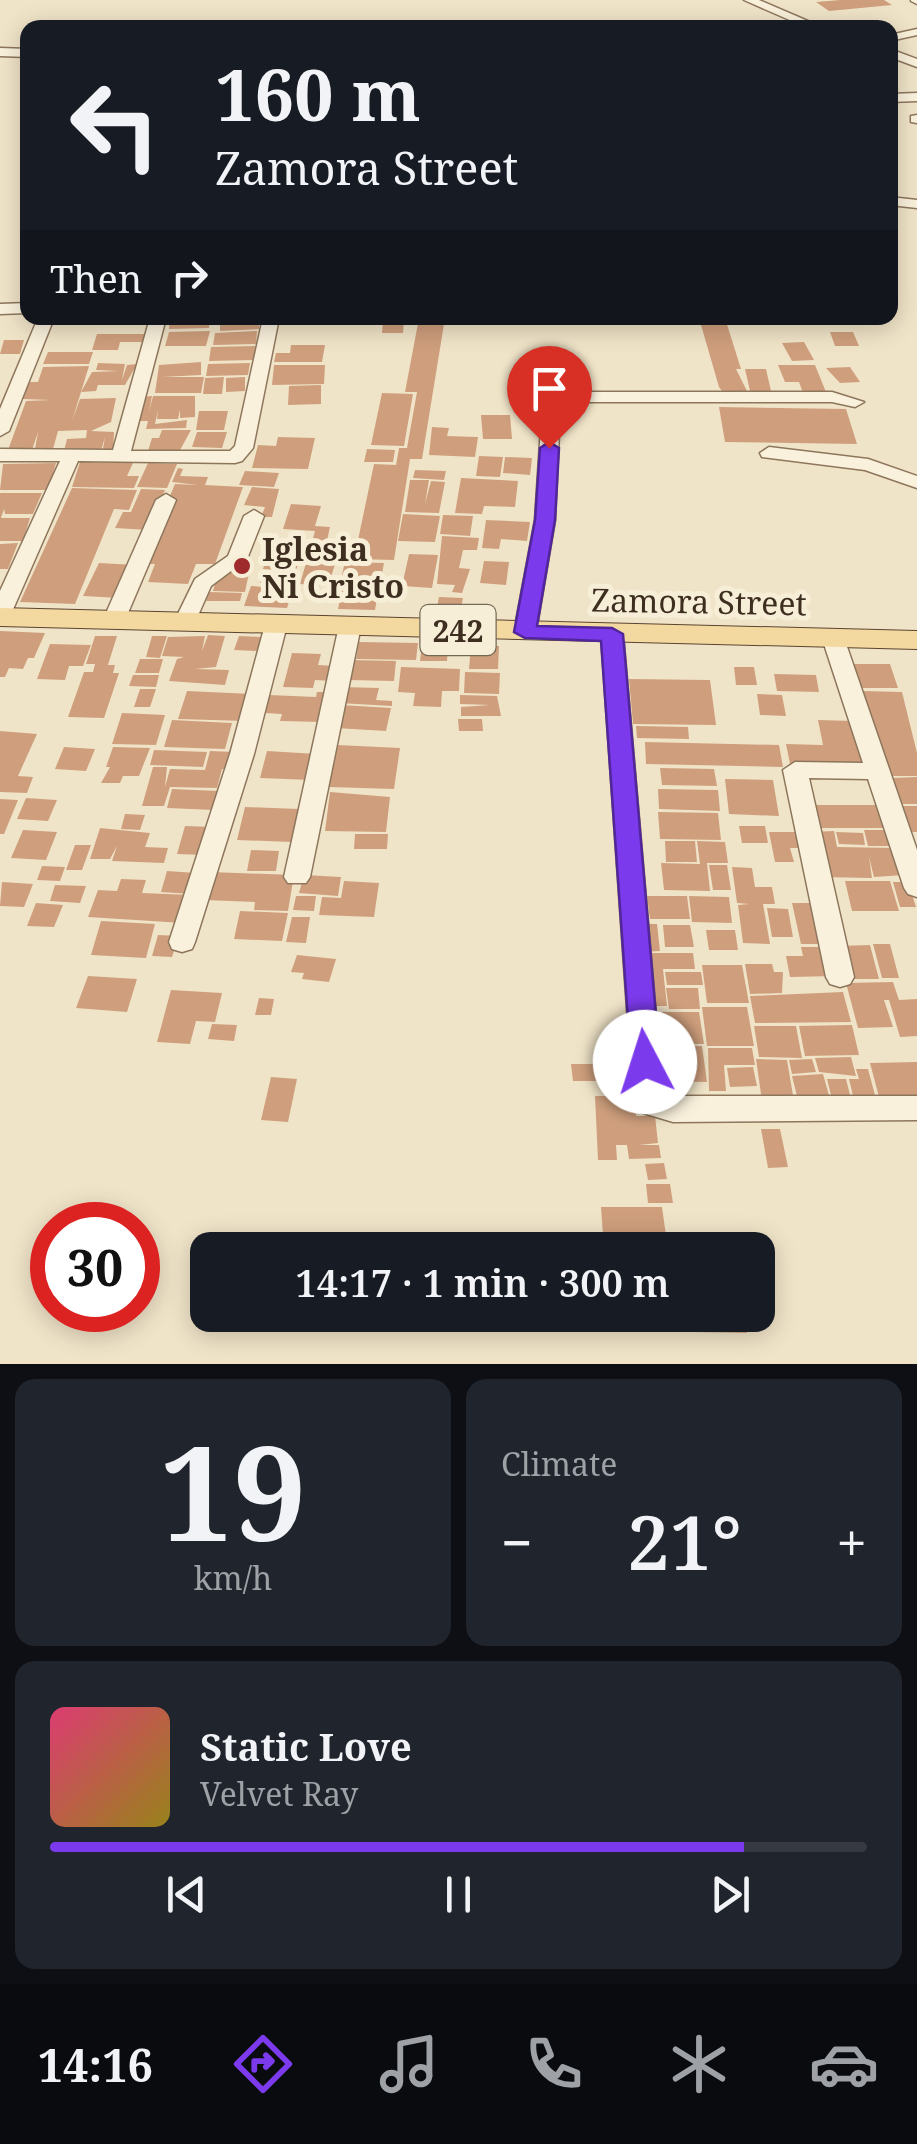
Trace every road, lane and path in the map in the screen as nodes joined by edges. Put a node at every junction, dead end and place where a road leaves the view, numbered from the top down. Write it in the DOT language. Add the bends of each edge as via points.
graph roads {
  1 [pos="749,0"];
  2 [pos="799,20"];
  3 [pos="43,325"];
  4 [pos="156,325"];
  5 [pos="269,325"];
  6 [pos="855,402"];
  7 [pos="0,431"];
  8 [pos="769,453"];
  9 [pos="0,454"];
  10 [pos="120,457"];
  11 [pos="70,458"];
  12 [pos="917,482"];
  13 [pos="166,500"];
  14 [pos="254,516"];
  15 [pos="0,616"];
  16 [pos="114,620"];
  17 [pos="185,622"];
  18 [pos="276,625"];
  19 [pos="350,626"];
  20 [pos="525,632"];
  21 [pos="612,634"];
  22 [pos="833,638"];
  23 [pos="917,640"];
  24 [pos="876,771"];
  25 [pos="297,877"];
  26 [pos="917,888"];
  27 [pos="182,942"];
  28 [pos="840,977"];
  29 [pos="917,1108"];
  1 -- 2 [label="street"];
  3 -- 7 [label="street"];
  4 -- 10 [label="street"];
  5 -- 10 [label="street" via="242,452 224,460"];
  6 -- 20 [label="street" via="562,398 551,411 545,520"];
  8 -- 12 [label="street" via="868,465"];
  9 -- 11 [label="street"];
  10 -- 11 [label="street"];
  11 -- 15 [label="street"];
  13 -- 16 [label="street"];
  14 -- 17 [label="street" via="238,559 202,582"];
  15 -- 16 [label="main road, Zamora Street / 242"];
  16 -- 17 [label="main road, Zamora Street / 242"];
  17 -- 18 [label="main road, Zamora Street / 242"];
  18 -- 19 [label="main road, Zamora Street / 242"];
  18 -- 27 [label="street"];
  19 -- 20 [label="main road, Zamora Street / 242"];
  19 -- 25 [label="street"];
  20 -- 21 [label="main road, Zamora Street / 242"];
  21 -- 22 [label="main road, Zamora Street / 242"];
  21 -- 29 [label="street" via="648,1096 673,1110"];
  22 -- 23 [label="main road, Zamora Street / 242"];
  22 -- 24 [label="street"];
  24 -- 26 [label="street"];
  24 -- 28 [label="street" via="796,770"];
}
